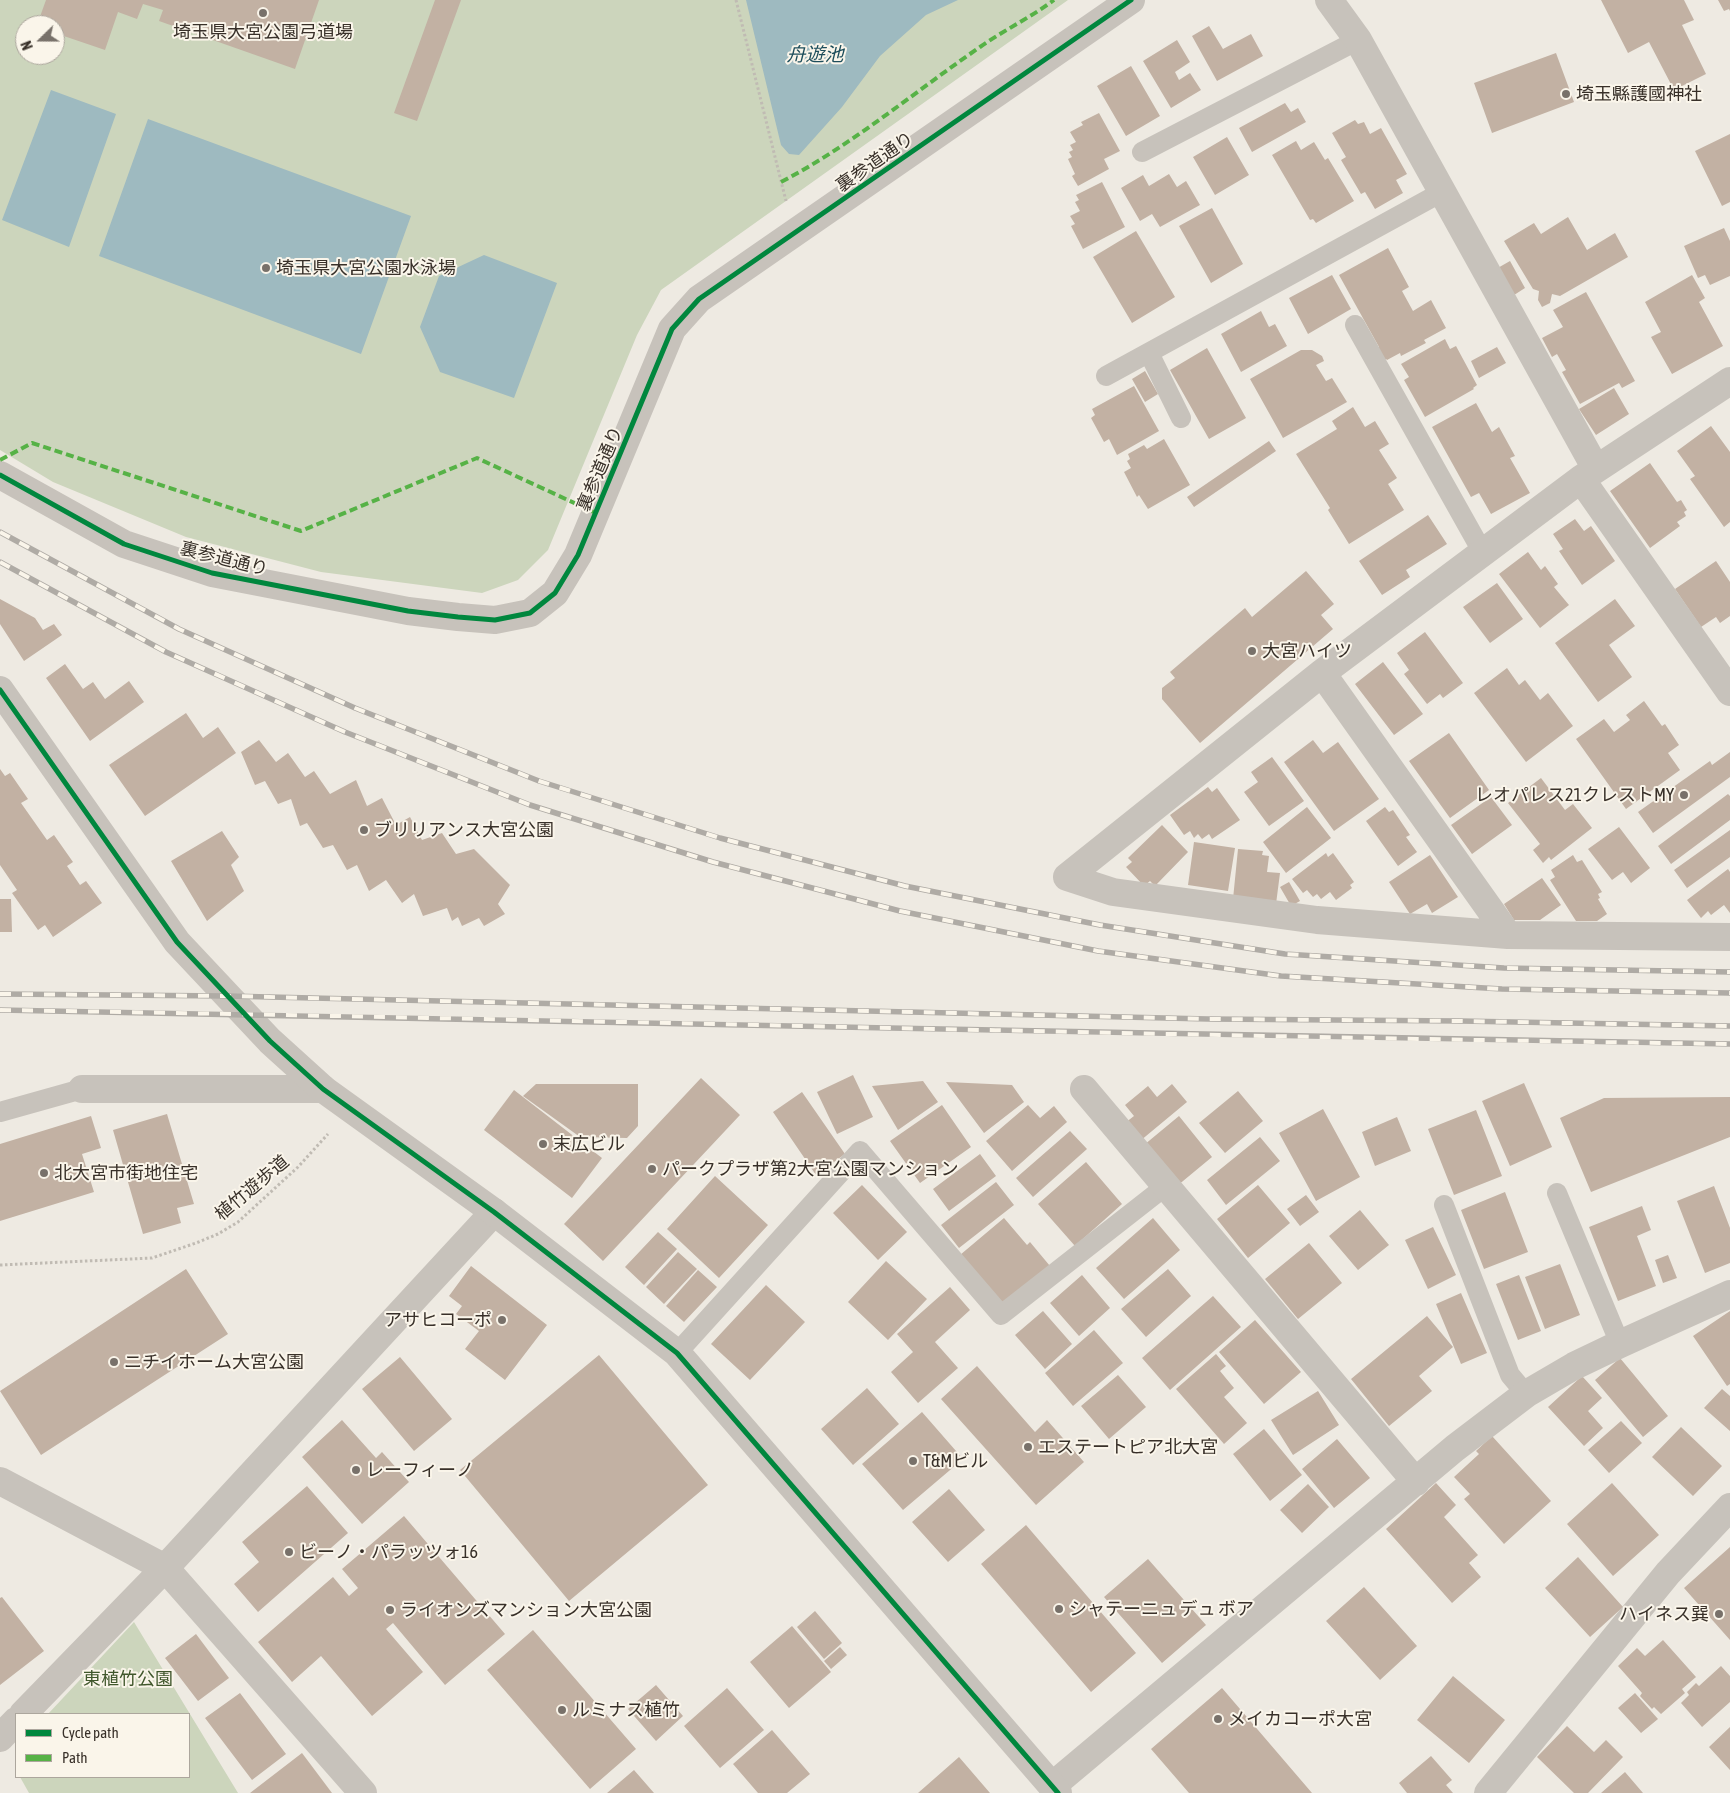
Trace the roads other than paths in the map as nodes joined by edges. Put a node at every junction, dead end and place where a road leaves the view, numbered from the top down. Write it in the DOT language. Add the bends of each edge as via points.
graph roads {
  1 [pos="1131,0"];
  2 [pos="1329,0"];
  3 [pos="1358,40"];
  4 [pos="1142,152"];
  5 [pos="1442,192"];
  6 [pos="1354,325"];
  7 [pos="1149,353"];
  8 [pos="1106,376"];
  9 [pos="1730,380"];
  10 [pos="1181,418"];
  11 [pos="1589,474"];
  12 [pos="0,475"];
  13 [pos="1483,553"];
  14 [pos="1322,673"];
  15 [pos="0,690"];
  16 [pos="1730,692"];
  17 [pos="1508,935"];
  18 [pos="1730,937"];
  19 [pos="82,1089"];
  20 [pos="323,1089"];
  21 [pos="1084,1089"];
  22 [pos="0,1112"];
  23 [pos="1167,1185"];
  24 [pos="1557,1193"];
  25 [pos="1444,1205"];
  26 [pos="494,1212"];
  27 [pos="1730,1294"];
  28 [pos="1620,1344"];
  29 [pos="678,1353"];
  30 [pos="1526,1394"];
  31 [pos="0,1481"];
  32 [pos="1416,1482"];
  33 [pos="1730,1506"];
  34 [pos="165,1568"];
  35 [pos="24,1713"];
  36 [pos="15,1723"];
  37 [pos="0,1738"];
  38 [pos="1051,1791"];
  39 [pos="363,1793"];
  40 [pos="1488,1793"];
  1 -- 12 [label="street, 裏参道通り" via="699,299 672,329 578,555 555,593 530,614 495,620 458,617 212,574 124,544"];
  2 -- 3 [label="street"];
  3 -- 4 [label="lane"];
  3 -- 5 [label="street"];
  5 -- 7 [label="lane"];
  5 -- 11 [label="street"];
  6 -- 13 [label="lane"];
  7 -- 8 [label="lane"];
  7 -- 10 [label="lane"];
  9 -- 11 [label="street"];
  11 -- 13 [label="street"];
  11 -- 16 [label="street"];
  13 -- 14 [label="street"];
  14 -- 17 [label="street"];
  14 -- 17 [label="street" via="1067,877 1114,892 1317,920"];
  15 -- 20 [label="street" via="177,942 270,1042"];
  17 -- 18 [label="street"];
  19 -- 20 [label="street"];
  19 -- 22 [label="lane"];
  20 -- 26 [label="street"];
  21 -- 23 [label="street"];
  23 -- 29 [label="lane" via="1001,1315 860,1151"];
  23 -- 32 [label="street"];
  24 -- 28 [label="lane"];
  25 -- 30 [label="lane" via="1510,1375"];
  26 -- 29 [label="street"];
  26 -- 34 [label="street"];
  27 -- 28 [label="street"];
  28 -- 30 [label="street"];
  29 -- 38 [label="street"];
  30 -- 32 [label="street"];
  31 -- 34 [label="street"];
  32 -- 38 [label="street"];
  33 -- 40 [label="street" via="1668,1573"];
  34 -- 35 [label="street"];
  34 -- 39 [label="street"];
  36 -- 37 [label="street"];
}
